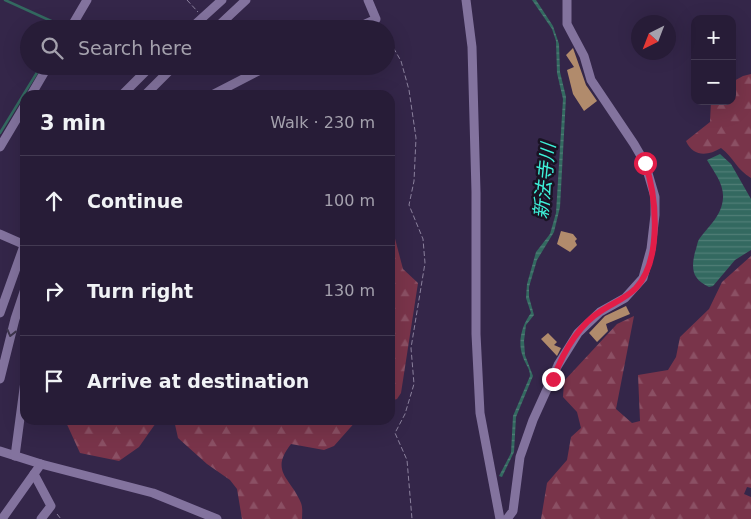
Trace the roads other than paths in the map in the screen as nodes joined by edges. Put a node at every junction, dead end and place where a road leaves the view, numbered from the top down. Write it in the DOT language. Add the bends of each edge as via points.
graph roads {
  1 [pos="87,0"];
  2 [pos="222,0"];
  3 [pos="246,0"];
  4 [pos="368,0"];
  5 [pos="466,0"];
  6 [pos="567,0"];
  7 [pos="75,20"];
  8 [pos="200,20"];
  9 [pos="225,20"];
  10 [pos="374,20"];
  11 [pos="43,75"];
  12 [pos="142,75"];
  13 [pos="165,75"];
  14 [pos="251,75"];
  15 [pos="34,90"];
  16 [pos="127,90"];
  17 [pos="150,90"];
  18 [pos="222,90"];
  19 [pos="20,113"];
  20 [pos="0,147"];
  21 [pos="0,234"];
  22 [pos="20,242"];
  23 [pos="20,258"];
  24 [pos="20,304"];
  25 [pos="0,313"];
  26 [pos="0,379"];
  27 [pos="20,418"];
  28 [pos="0,451"];
  29 [pos="15,456"];
  30 [pos="41,464"];
  31 [pos="34,474"];
  32 [pos="2,519"];
  33 [pos="41,519"];
  34 [pos="216,519"];
  35 [pos="500,519"];
  36 [pos="507,519"];
  1 -- 7 [label="street"];
  2 -- 8 [label="street"];
  3 -- 9 [label="street"];
  4 -- 10 [label="street"];
  5 -- 35 [label="street" via="472,47 479,398"];
  6 -- 36 [label="street" via="567,24 584,56 591,80 645,163 655,197 655,215 643,278 625,298 600,312 578,333 558,365 520,457 513,511"];
  11 -- 15 [label="street"];
  12 -- 16 [label="street"];
  13 -- 17 [label="street"];
  14 -- 18 [label="street"];
  19 -- 20 [label="street"];
  21 -- 22 [label="street"];
  23 -- 25 [label="street"];
  24 -- 26 [label="street, one-way"];
  27 -- 29 [label="street"];
  28 -- 29 [label="street"];
  29 -- 30 [label="street"];
  30 -- 31 [label="street"];
  30 -- 34 [label="street" via="153,493"];
  31 -- 32 [label="street"];
  31 -- 33 [label="street" via="51,506"];
}
